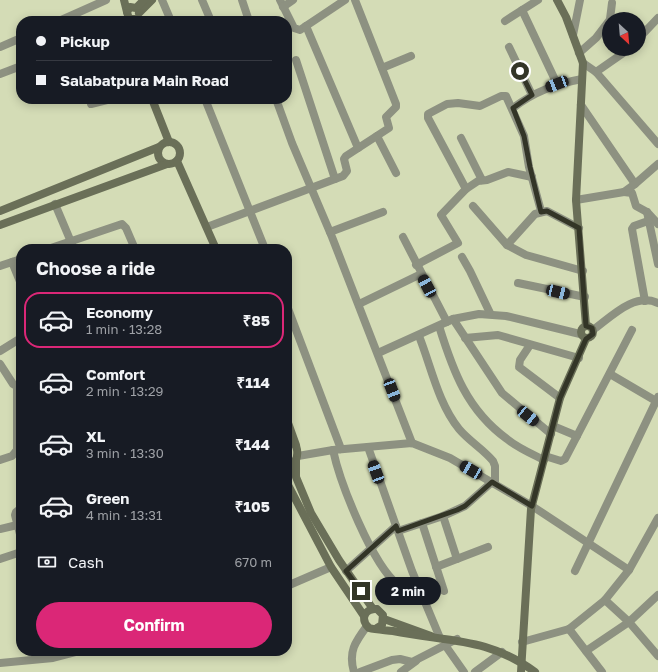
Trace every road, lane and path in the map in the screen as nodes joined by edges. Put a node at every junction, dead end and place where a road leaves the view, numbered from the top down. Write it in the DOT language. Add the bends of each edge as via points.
graph roads {
  1 [pos="106,0"];
  2 [pos="124,0"];
  3 [pos="128,0"];
  4 [pos="144,0"];
  5 [pos="152,0"];
  6 [pos="162,0"];
  7 [pos="202,0"];
  8 [pos="242,0"];
  9 [pos="293,0"];
  10 [pos="345,0"];
  11 [pos="355,0"];
  12 [pos="538,0"];
  13 [pos="557,0"];
  14 [pos="580,0"];
  15 [pos="282,3"];
  16 [pos="612,3"];
  17 [pos="522,10"];
  18 [pos="611,12"];
  19 [pos="132,15"];
  20 [pos="70,16"];
  21 [pos="169,16"];
  22 [pos="209,16"];
  23 [pos="247,16"];
  24 [pos="288,16"];
  25 [pos="658,18"];
  26 [pos="505,21"];
  27 [pos="292,24"];
  28 [pos="306,26"];
  29 [pos="602,30"];
  30 [pos="646,31"];
  31 [pos="573,35"];
  32 [pos="16,40"];
  33 [pos="509,47"];
  34 [pos="0,48"];
  35 [pos="579,53"];
  36 [pos="411,56"];
  37 [pos="619,56"];
  38 [pos="296,60"];
  39 [pos="583,62"];
  40 [pos="16,68"];
  41 [pos="382,68"];
  42 [pos="596,72"];
  43 [pos="0,74"];
  44 [pos="582,79"];
  45 [pos="557,84"];
  46 [pos="532,95"];
  47 [pos="154,104"];
  48 [pos="207,104"];
  49 [pos="278,104"];
  50 [pos="581,105"];
  51 [pos="513,108"];
  52 [pos="377,136"];
  53 [pos="461,138"];
  54 [pos="169,142"];
  55 [pos="658,144"];
  56 [pos="159,147"];
  57 [pos="358,148"];
  58 [pos="177,161"];
  59 [pos="167,164"];
  60 [pos="658,164"];
  61 [pos="396,173"];
  62 [pos="532,177"];
  63 [pos="335,179"];
  64 [pos="482,180"];
  65 [pos="635,184"];
  66 [pos="311,188"];
  67 [pos="466,188"];
  68 [pos="624,192"];
  69 [pos="576,200"];
  70 [pos="55,204"];
  71 [pos="473,206"];
  72 [pos="0,211"];
  73 [pos="250,211"];
  74 [pos="383,212"];
  75 [pos="541,212"];
  76 [pos="648,217"];
  77 [pos="658,224"];
  78 [pos="0,225"];
  79 [pos="207,227"];
  80 [pos="579,228"];
  81 [pos="330,232"];
  82 [pos="402,237"];
  83 [pos="71,241"];
  84 [pos="62,244"];
  85 [pos="72,244"];
  86 [pos="133,244"];
  87 [pos="214,244"];
  88 [pos="262,244"];
  89 [pos="507,245"];
  90 [pos="462,257"];
  91 [pos="16,260"];
  92 [pos="12,262"];
  93 [pos="416,264"];
  94 [pos="658,264"];
  95 [pos="0,266"];
  96 [pos="583,271"];
  97 [pos="16,272"];
  98 [pos="421,274"];
  99 [pos="518,283"];
  100 [pos="585,297"];
  101 [pos="645,301"];
  102 [pos="658,303"];
  103 [pos="359,304"];
  104 [pos="490,313"];
  105 [pos="292,319"];
  106 [pos="450,321"];
  107 [pos="439,326"];
  108 [pos="589,328"];
  109 [pos="632,330"];
  110 [pos="419,336"];
  111 [pos="583,336"];
  112 [pos="465,338"];
  113 [pos="16,341"];
  114 [pos="530,345"];
  115 [pos="0,351"];
  116 [pos="378,353"];
  117 [pos="579,358"];
  118 [pos="0,364"];
  119 [pos="610,374"];
  120 [pos="16,386"];
  121 [pos="560,398"];
  122 [pos="657,399"];
  123 [pos="552,430"];
  124 [pos="292,435"];
  125 [pos="577,436"];
  126 [pos="292,443"];
  127 [pos="412,443"];
  128 [pos="296,447"];
  129 [pos="368,447"];
  130 [pos="341,449"];
  131 [pos="333,450"];
  132 [pos="16,452"];
  133 [pos="297,458"];
  134 [pos="545,458"];
  135 [pos="0,460"];
  136 [pos="292,462"];
  137 [pos="493,483"];
  138 [pos="292,492"];
  139 [pos="532,506"];
  140 [pos="443,516"];
  141 [pos="658,518"];
  142 [pos="422,523"];
  143 [pos="16,525"];
  144 [pos="397,529"];
  145 [pos="0,530"];
  146 [pos="590,543"];
  147 [pos="488,547"];
  148 [pos="372,548"];
  149 [pos="16,554"];
  150 [pos="0,559"];
  151 [pos="457,559"];
  152 [pos="331,566"];
  153 [pos="436,567"];
  154 [pos="629,570"];
  155 [pos="346,571"];
  156 [pos="575,571"];
  157 [pos="292,584"];
  158 [pos="444,591"];
  159 [pos="658,596"];
  160 [pos="605,600"];
  161 [pos="424,601"];
  162 [pos="374,609"];
  163 [pos="364,616"];
  164 [pos="384,618"];
  165 [pos="629,622"];
  166 [pos="367,626"];
  167 [pos="377,628"];
  168 [pos="569,629"];
  169 [pos="440,640"];
  170 [pos="522,642"];
  171 [pos="586,651"];
  172 [pos="502,652"];
  173 [pos="61,656"];
  174 [pos="658,656"];
  175 [pos="418,660"];
  176 [pos="521,662"];
  177 [pos="0,663"];
  178 [pos="354,672"];
  179 [pos="360,672"];
  180 [pos="401,672"];
  181 [pos="464,672"];
  182 [pos="474,672"];
  183 [pos="521,672"];
  184 [pos="535,672"];
  185 [pos="602,672"];
  1 -- 20 [label="street"];
  2 -- 19 [label="street"];
  3 -- 19 [label="street"];
  4 -- 19 [label="street"];
  5 -- 19 [label="street"];
  6 -- 21 [label="street"];
  7 -- 22 [label="street"];
  8 -- 23 [label="street"];
  9 -- 15 [label="street"];
  10 -- 28 [label="street"];
  11 -- 41 [label="street"];
  12 -- 17 [label="street"];
  13 -- 31 [label="street"];
  14 -- 31 [label="street"];
  15 -- 24 [label="street"];
  16 -- 18 [label="street"];
  17 -- 26 [label="street"];
  17 -- 45 [label="street"];
  25 -- 30 [label="street"];
  27 -- 28 [label="street" via="294,28 300,30"];
  28 -- 57 [label="street"];
  29 -- 35 [label="street"];
  31 -- 35 [label="street"];
  32 -- 34 [label="street"];
  33 -- 46 [label="street"];
  35 -- 39 [label="street"];
  36 -- 41 [label="street"];
  37 -- 42 [label="street"];
  38 -- 63 [label="street"];
  39 -- 42 [label="street"];
  39 -- 44 [label="street"];
  40 -- 43 [label="street"];
  41 -- 52 [label="street" via="396,107 386,117 389,128"];
  42 -- 55 [label="street"];
  44 -- 45 [label="street"];
  44 -- 50 [label="street"];
  45 -- 46 [label="street"];
  46 -- 51 [label="street"];
  47 -- 54 [label="street"];
  48 -- 73 [label="street"];
  49 -- 66 [label="street"];
  50 -- 65 [label="street"];
  50 -- 69 [label="street"];
  51 -- 62 [label="street" via="524,136"];
  51 -- 67 [label="street" via="506,96 503,96 480,106 447,104 428,114"];
  52 -- 57 [label="street"];
  52 -- 61 [label="street"];
  53 -- 64 [label="street"];
  54 -- 56 [label="street"];
  54 -- 58 [label="street" via="179,147"];
  56 -- 59 [label="street" via="159,158"];
  56 -- 72 [label="street"];
  57 -- 63 [label="street" via="344,159 346,174"];
  58 -- 59 [label="street"];
  58 -- 79 [label="street"];
  59 -- 70 [label="street"];
  60 -- 65 [label="street"];
  62 -- 64 [label="street" via="508,172"];
  62 -- 75 [label="street"];
  63 -- 66 [label="street"];
  64 -- 67 [label="street"];
  65 -- 68 [label="street"];
  66 -- 73 [label="street"];
  66 -- 81 [label="street"];
  67 -- 93 [label="street" via="441,215 458,243"];
  68 -- 69 [label="street"];
  68 -- 76 [label="street" via="632,193 636,206"];
  69 -- 80 [label="street"];
  70 -- 78 [label="street"];
  70 -- 83 [label="street"];
  71 -- 89 [label="street"];
  73 -- 79 [label="street"];
  73 -- 88 [label="street"];
  74 -- 81 [label="street"];
  75 -- 80 [label="street" via="547,211"];
  75 -- 89 [label="street" via="535,214"];
  76 -- 77 [label="street"];
  76 -- 94 [label="street"];
  76 -- 101 [label="street" via="632,229"];
  79 -- 87 [label="street"];
  80 -- 96 [label="street"];
  81 -- 103 [label="street"];
  82 -- 93 [label="street"];
  83 -- 84 [label="street"];
  83 -- 85 [label="street"];
  83 -- 86 [label="street" via="122,224"];
  89 -- 96 [label="street" via="526,255"];
  90 -- 104 [label="street"];
  91 -- 92 [label="street"];
  92 -- 95 [label="street"];
  92 -- 97 [label="street"];
  93 -- 98 [label="street"];
  96 -- 100 [label="street"];
  98 -- 103 [label="street"];
  98 -- 106 [label="street"];
  99 -- 100 [label="street"];
  100 -- 108 [label="street"];
  101 -- 102 [label="street"];
  101 -- 108 [label="street" via="630,304"];
  103 -- 116 [label="street"];
  104 -- 106 [label="street"];
  104 -- 111 [label="street"];
  105 -- 130 [label="street"];
  106 -- 107 [label="street"];
  106 -- 112 [label="street"];
  107 -- 110 [label="street"];
  107 -- 134 [label="street" via="450,363 466,396 478,413 508,440"];
  108 -- 111 [label="street" via="582,328"];
  108 -- 111 [label="street" via="592,336"];
  109 -- 119 [label="street"];
  110 -- 116 [label="street"];
  110 -- 137 [label="street" via="451,417 459,429 493,461"];
  111 -- 117 [label="street"];
  112 -- 114 [label="street" via="498,335"];
  112 -- 123 [label="street" via="502,393"];
  113 -- 115 [label="street"];
  114 -- 117 [label="street"];
  114 -- 121 [label="street" via="520,360 519,367"];
  116 -- 127 [label="street"];
  117 -- 121 [label="street"];
  118 -- 120 [label="street"];
  119 -- 122 [label="street"];
  119 -- 125 [label="street"];
  121 -- 123 [label="street"];
  122 -- 146 [label="street"];
  123 -- 125 [label="street"];
  123 -- 134 [label="street"];
  124 -- 128 [label="street"];
  125 -- 134 [label="street" via="563,461"];
  126 -- 128 [label="street"];
  127 -- 129 [label="street"];
  127 -- 137 [label="street" via="450,458"];
  128 -- 133 [label="street"];
  129 -- 130 [label="street"];
  129 -- 144 [label="street"];
  130 -- 131 [label="street"];
  131 -- 133 [label="street"];
  131 -- 148 [label="street" via="344,490"];
  132 -- 135 [label="street"];
  133 -- 136 [label="street"];
  133 -- 155 [label="street" via="296,478 300,490"];
  134 -- 139 [label="street"];
  137 -- 139 [label="street"];
  137 -- 140 [label="street" via="465,506"];
  138 -- 152 [label="street"];
  139 -- 146 [label="street"];
  139 -- 170 [label="street"];
  140 -- 142 [label="street"];
  140 -- 151 [label="street"];
  141 -- 154 [label="street"];
  142 -- 144 [label="street"];
  142 -- 153 [label="street"];
  143 -- 145 [label="street"];
  144 -- 148 [label="street"];
  144 -- 161 [label="street"];
  146 -- 154 [label="street"];
  146 -- 156 [label="street"];
  147 -- 151 [label="street"];
  148 -- 155 [label="street"];
  148 -- 161 [label="street" via="387,574 397,584"];
  149 -- 150 [label="street"];
  151 -- 153 [label="street"];
  152 -- 157 [label="street"];
  152 -- 163 [label="street"];
  153 -- 158 [label="street"];
  154 -- 160 [label="street"];
  155 -- 162 [label="street"];
  159 -- 165 [label="street"];
  160 -- 165 [label="street"];
  160 -- 168 [label="street"];
  161 -- 169 [label="street"];
  162 -- 163 [label="street"];
  162 -- 164 [label="street" via="382,613"];
  163 -- 166 [label="street"];
  164 -- 167 [label="street" via="382,625"];
  164 -- 169 [label="street"];
  165 -- 171 [label="street"];
  165 -- 174 [label="street"];
  166 -- 167 [label="street"];
  166 -- 178 [label="street" via="354,643 351,653"];
  167 -- 169 [label="street"];
  168 -- 170 [label="street"];
  168 -- 171 [label="street"];
  169 -- 172 [label="street" via="457,639"];
  169 -- 175 [label="street"];
  169 -- 181 [label="street"];
  170 -- 176 [label="street"];
  171 -- 185 [label="street"];
  172 -- 176 [label="street"];
  172 -- 182 [label="street"];
  173 -- 177 [label="street"];
  175 -- 179 [label="street" via="392,660"];
  175 -- 180 [label="street"];
  176 -- 183 [label="street"];
  176 -- 184 [label="street"];
}
